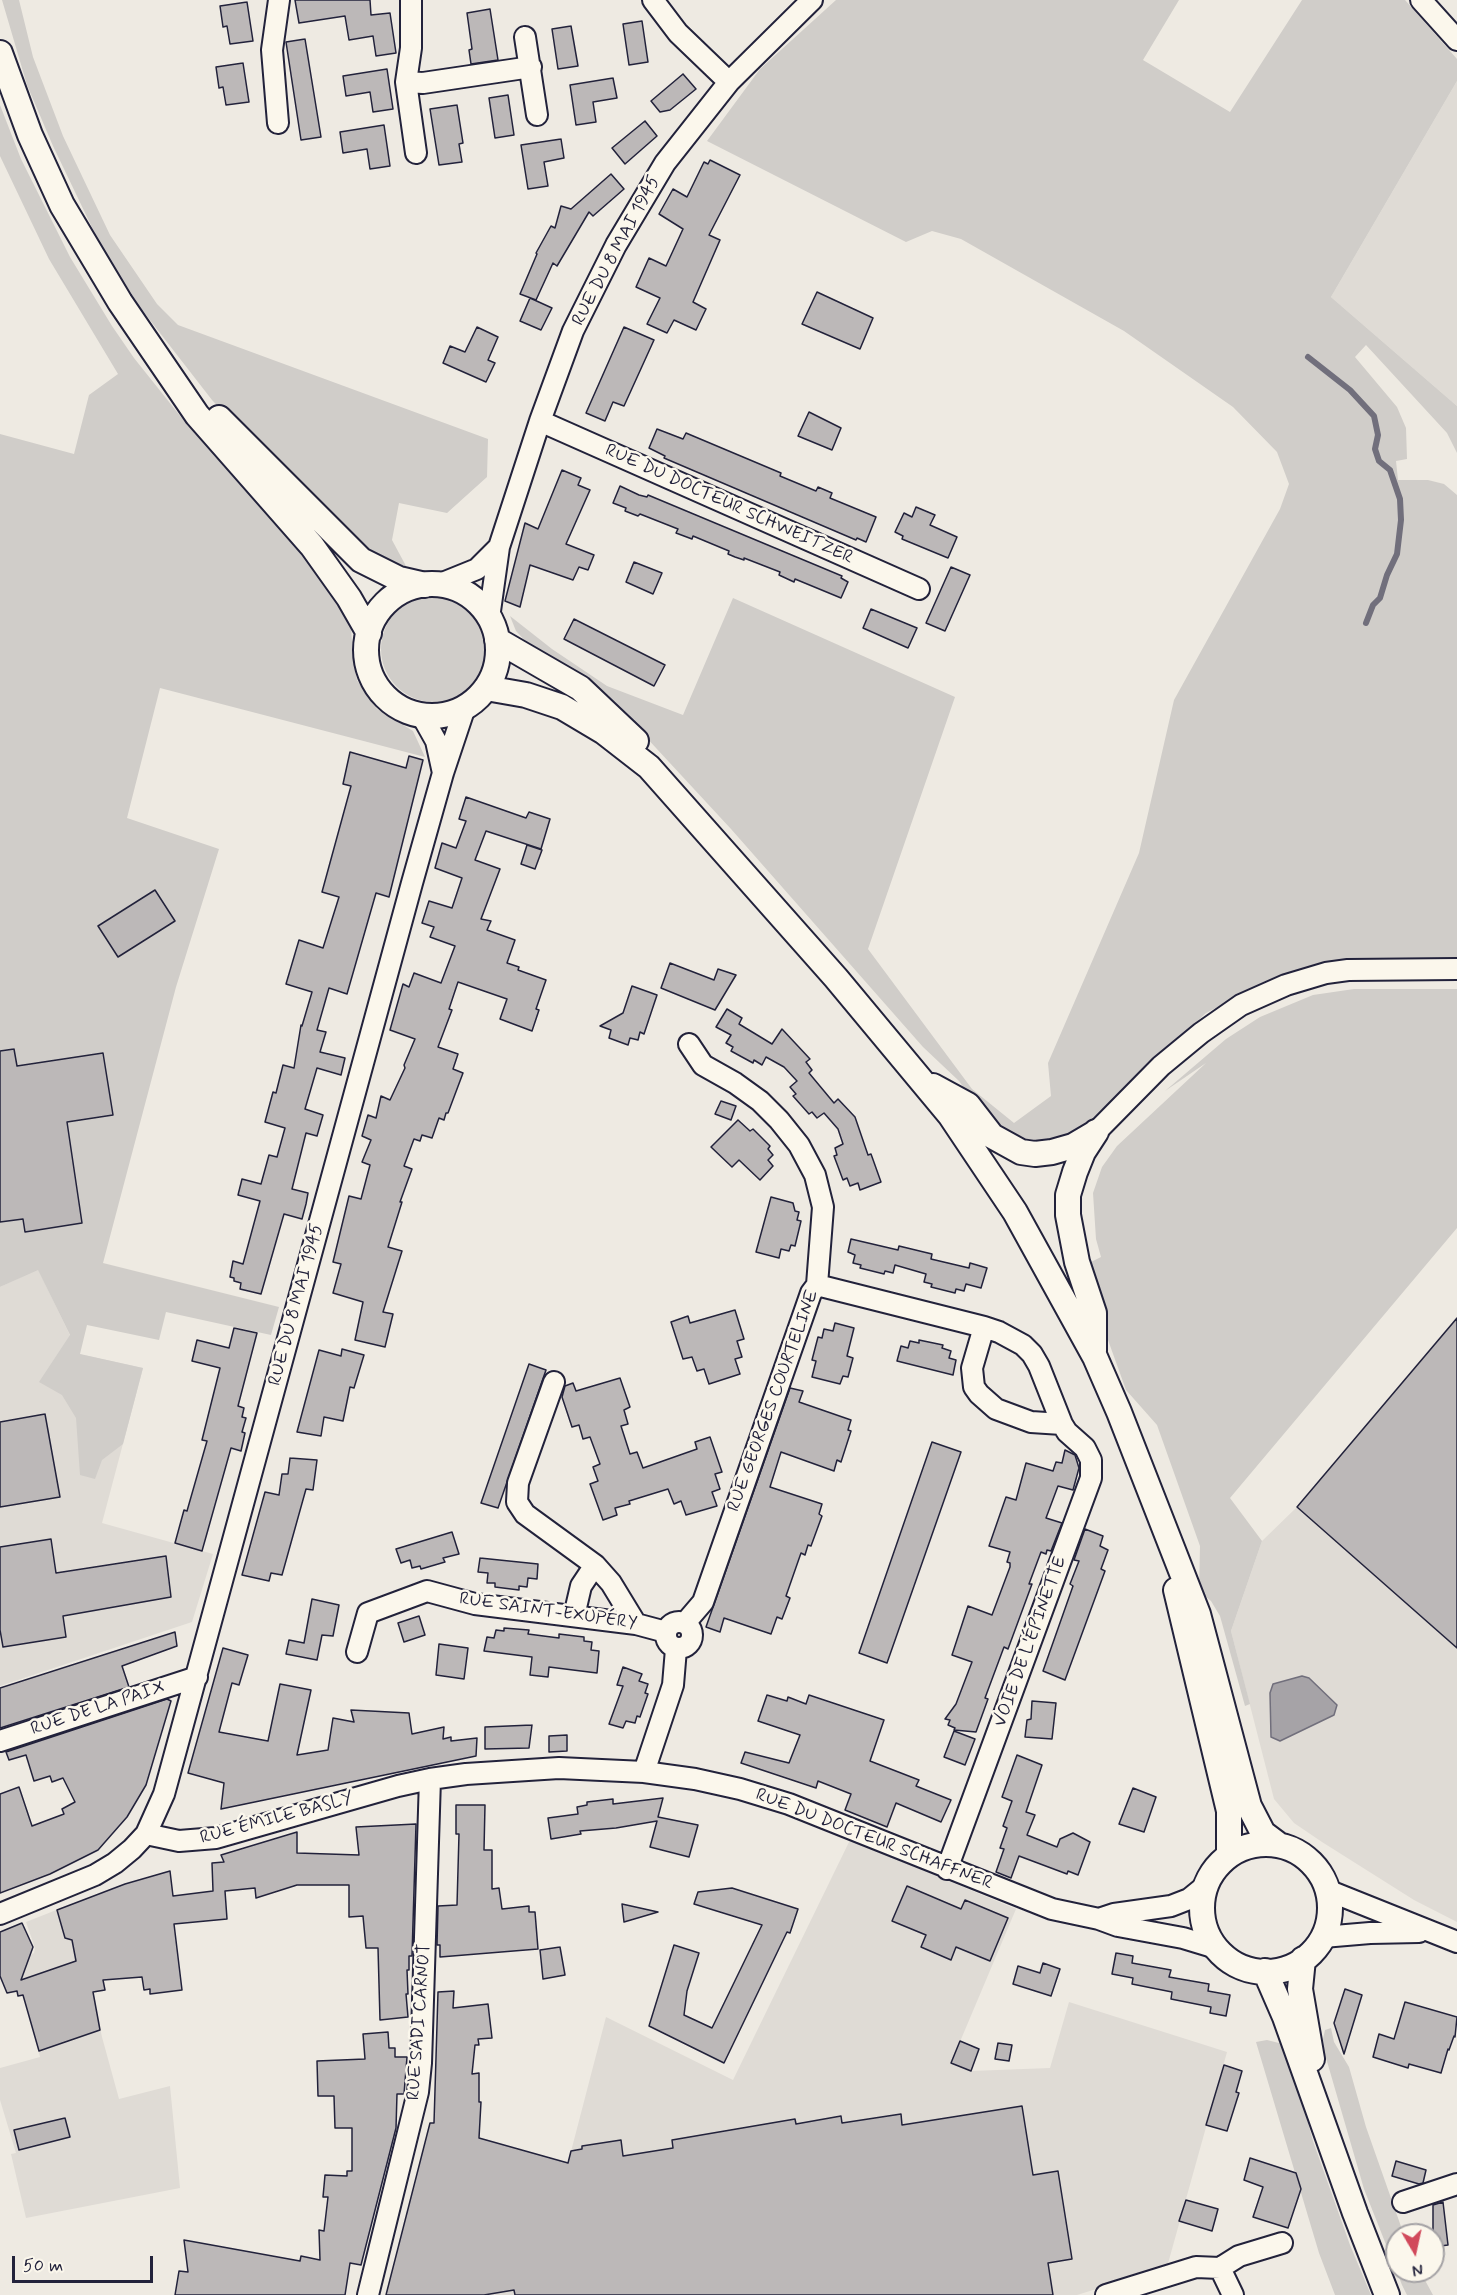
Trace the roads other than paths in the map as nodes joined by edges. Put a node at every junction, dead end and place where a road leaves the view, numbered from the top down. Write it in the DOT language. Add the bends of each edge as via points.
graph roads {
  1 [pos="279,0"];
  2 [pos="411,0"];
  3 [pos="653,0"];
  4 [pos="812,0"];
  5 [pos="1421,0"];
  6 [pos="525,37"];
  7 [pos="1457,40"];
  8 [pos="0,53"];
  9 [pos="531,67"];
  10 [pos="406,81"];
  11 [pos="729,82"];
  12 [pos="537,115"];
  13 [pos="278,123"];
  14 [pos="416,153"];
  15 [pos="154,352"];
  16 [pos="540,421"];
  17 [pos="499,547"];
  18 [pos="430,586"];
  19 [pos="919,588"];
  20 [pos="493,629"];
  21 [pos="369,633"];
  22 [pos="486,688"];
  23 [pos="465,708"];
  24 [pos="422,716"];
  25 [pos="649,767"];
  26 [pos="443,773"];
  27 [pos="1457,969"];
  28 [pos="689,1044"];
  29 [pos="921,1079"];
  30 [pos="1096,1132"];
  31 [pos="817,1285"];
  32 [pos="984,1327"];
  33 [pos="1095,1357"];
  34 [pos="554,1382"];
  35 [pos="1062,1424"];
  36 [pos="1167,1538"];
  37 [pos="595,1565"];
  38 [pos="574,1616"];
  39 [pos="685,1623"];
  40 [pos="636,1624"];
  41 [pos="666,1632"];
  42 [pos="676,1649"];
  43 [pos="357,1652"];
  44 [pos="197,1677"];
  45 [pos="0,1741"];
  46 [pos="644,1772"];
  47 [pos="430,1779"];
  48 [pos="146,1834"];
  49 [pos="1279,1845"];
  50 [pos="1229,1855"];
  51 [pos="947,1869"];
  52 [pos="1205,1886"];
  53 [pos="1327,1890"];
  54 [pos="0,1914"];
  55 [pos="1099,1918"];
  56 [pos="1427,1932"];
  57 [pos="1323,1937"];
  58 [pos="1457,1942"];
  59 [pos="1216,1948"];
  60 [pos="1303,1959"];
  61 [pos="1265,1971"];
  62 [pos="1315,2101"];
  63 [pos="1457,2184"];
  64 [pos="1403,2202"];
  65 [pos="1282,2243"];
  66 [pos="1220,2268"];
  67 [pos="368,2295"];
  68 [pos="1106,2295"];
  69 [pos="1233,2295"];
  70 [pos="1387,2295"];
  1 -- 13 [label="street" via="272,50"];
  2 -- 10 [label="street"];
  3 -- 11 [label="street" via="678,33"];
  4 -- 11 [label="street, RUE DU 8 MAI 1945"];
  5 -- 7 [label="street"];
  6 -- 9 [label="street"];
  8 -- 15 [label="main road" via="30,135 62,205"];
  9 -- 10 [label="street" via="423,83"];
  9 -- 12 [label="street"];
  10 -- 14 [label="street"];
  11 -- 16 [label="street, RUE DU 8 MAI 1945" via="665,163 616,244 573,331"];
  15 -- 18 [label="main road" via="361,560 399,579"];
  15 -- 21 [label="main road" via="197,415 312,546"];
  16 -- 17 [label="street, RUE DU 8 MAI 1945"];
  16 -- 19 [label="street, RUE DU DOCTEUR SCHWEITZER"];
  17 -- 18 [label="street, RUE DU 8 MAI 1945" via="477,569"];
  17 -- 20 [label="street, RUE DU 8 MAI 1945"];
  18 -- 20 [label="main road" via="467,594 481,605"];
  18 -- 21 [label="main road" via="406,590 381,607"];
  20 -- 22 [label="main road" via="496,665"];
  20 -- 25 [label="main road" via="580,688 637,742"];
  21 -- 24 [label="main road" via="367,663 373,682 387,700"];
  22 -- 23 [label="main road"];
  22 -- 25 [label="main road" via="562,707 604,732"];
  23 -- 24 [label="main road" via="441,716"];
  23 -- 26 [label="street, RUE DU 8 MAI 1945"];
  24 -- 26 [label="street, RUE DU 8 MAI 1945" via="435,741"];
  25 -- 29 [label="main road"];
  26 -- 44 [label="street, RUE DU 8 MAI 1945"];
  27 -- 30 [label="street" via="1348,970 1326,973 1268,993 1242,1005 1201,1033 1161,1066"];
  28 -- 31 [label="street, RUE GEORGES COURTELINE" via="703,1065 735,1083 779,1120 815,1174 823,1207"];
  29 -- 30 [label="main road" via="968,1105 992,1136 1021,1152 1052,1152 1073,1146"];
  29 -- 33 [label="main road" via="1015,1212"];
  30 -- 33 [label="main road" via="1074,1172 1068,1195 1077,1262 1094,1313"];
  31 -- 32 [label="street"];
  31 -- 39 [label="street, RUE GEORGES COURTELINE" via="703,1602"];
  32 -- 35 [label="street" via="1011,1338 1032,1354"];
  32 -- 35 [label="street" via="972,1368 974,1387 979,1394 996,1409 1031,1422"];
  33 -- 36 [label="main road"];
  34 -- 37 [label="street" via="518,1483 517,1503 525,1514"];
  35 -- 51 [label="street, VOIE DE L'ÉPINETTE" via="1090,1454 1090,1478"];
  36 -- 49 [label="main road" via="1198,1614 1249,1806 1263,1833"];
  36 -- 50 [label="main road" via="1229,1811"];
  37 -- 38 [label="street" via="581,1586"];
  37 -- 40 [label="street"];
  38 -- 40 [label="street, RUE SAINT-EXUPÉRY"];
  38 -- 43 [label="street, RUE SAINT-EXUPÉRY" via="475,1604 427,1591 368,1614"];
  39 -- 41 [label="street" via="671,1624"];
  39 -- 42 [label="street" via="692,1631 692,1641"];
  40 -- 41 [label="street, RUE SAINT-EXUPÉRY"];
  41 -- 42 [label="street" via="668,1642"];
  42 -- 46 [label="street" via="673,1685"];
  44 -- 45 [label="street, RUE DE LA PAIX"];
  44 -- 48 [label="street, RUE DU 8 MAI 1945" via="164,1794"];
  46 -- 47 [label="street, RUE DU DOCTEUR SCHAFFNER" via="559,1768"];
  46 -- 51 [label="street, RUE DU DOCTEUR SCHAFFNER" via="740,1789 789,1804"];
  47 -- 48 [label="street, RUE ÉMILE BASLY" via="216,1838 179,1841"];
  47 -- 67 [label="street, RUE SADI CARNOT" via="418,2092"];
  48 -- 54 [label="street" via="96,1875"];
  49 -- 50 [label="main road" via="1248,1846"];
  49 -- 53 [label="main road" via="1304,1857"];
  50 -- 52 [label="main road"];
  51 -- 55 [label="street, RUE DU DOCTEUR SCHAFFNER" via="1052,1909"];
  52 -- 55 [label="street, RUE DU DOCTEUR SCHAFFNER" via="1189,1899 1171,1906"];
  52 -- 59 [label="main road" via="1202,1912"];
  53 -- 56 [label="street"];
  53 -- 57 [label="main road" via="1329,1915"];
  55 -- 59 [label="street, RUE DU DOCTEUR SCHAFFNER" via="1118,1926"];
  56 -- 57 [label="street"];
  56 -- 58 [label="street"];
  57 -- 60 [label="main road"];
  59 -- 61 [label="main road" via="1233,1963"];
  60 -- 61 [label="main road" via="1279,1970"];
  60 -- 62 [label="main road" via="1300,1989 1310,2041"];
  61 -- 62 [label="main road"];
  62 -- 70 [label="main road"];
  63 -- 64 [label="street"];
  65 -- 66 [label="street" via="1239,2256"];
  66 -- 68 [label="street" via="1196,2267"];
  66 -- 69 [label="street"];
}
